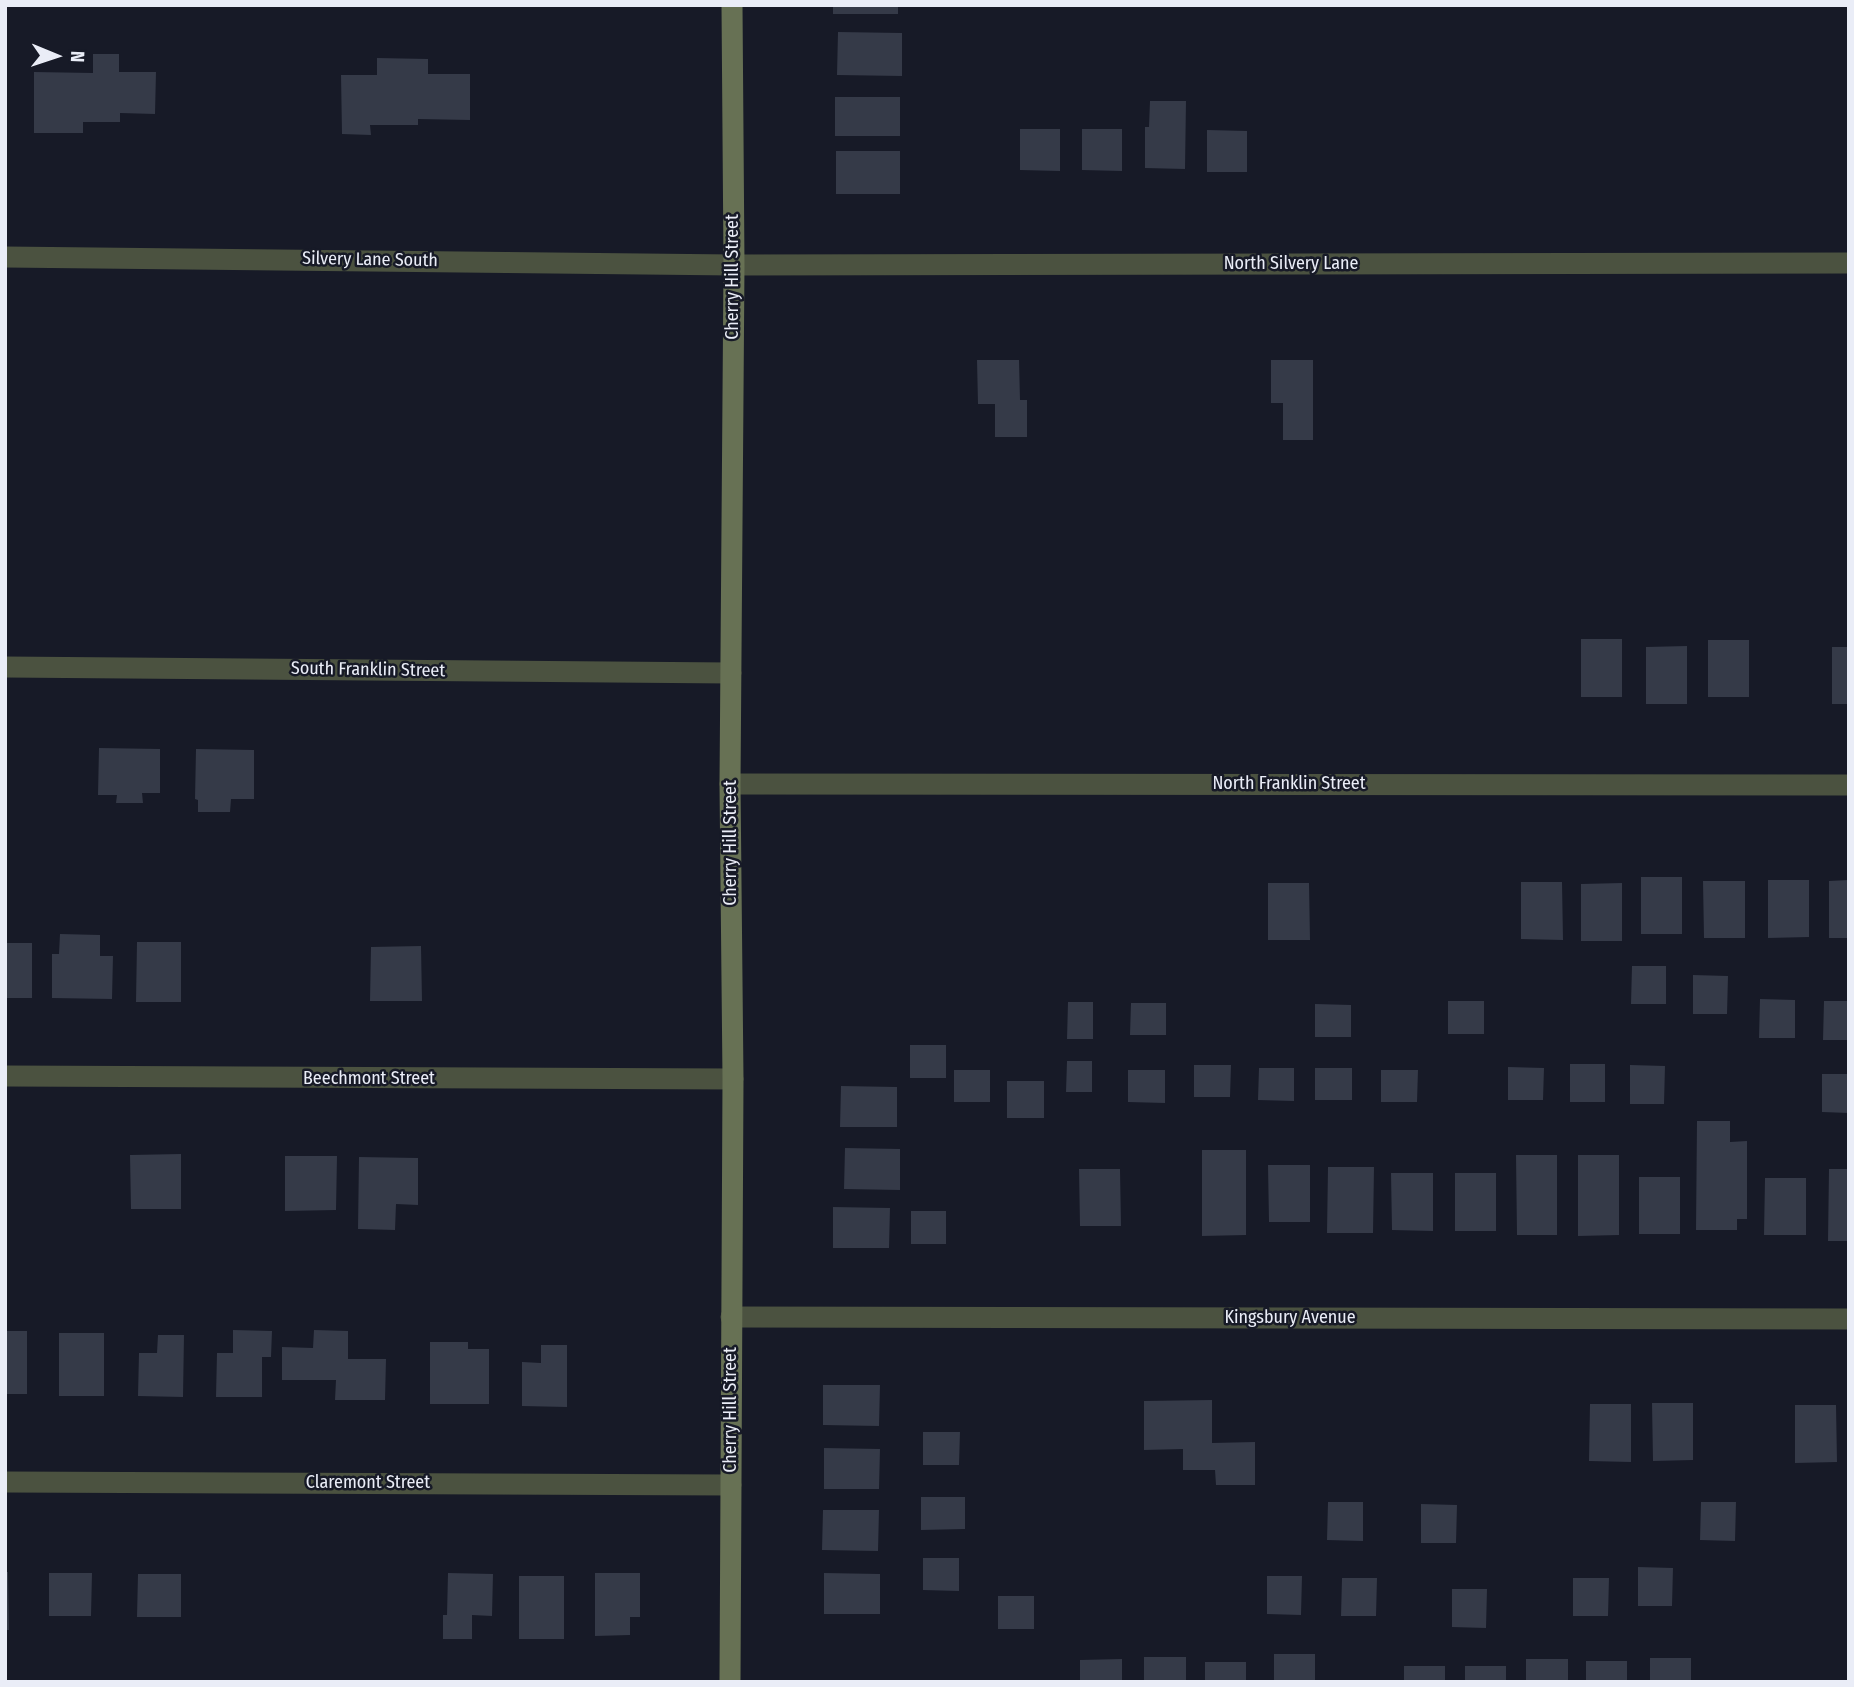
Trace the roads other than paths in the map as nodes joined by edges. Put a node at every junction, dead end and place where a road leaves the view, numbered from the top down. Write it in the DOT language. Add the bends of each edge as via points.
graph roads {
  1 [pos="732,5"];
  2 [pos="5,257"];
  3 [pos="1849,263"];
  4 [pos="734,265"];
  5 [pos="5,667"];
  6 [pos="731,673"];
  7 [pos="730,784"];
  8 [pos="1849,785"];
  9 [pos="5,1076"];
  10 [pos="733,1079"];
  11 [pos="731,1317"];
  12 [pos="1849,1319"];
  13 [pos="5,1482"];
  14 [pos="731,1485"];
  15 [pos="730,1682"];
  1 -- 4 [label="main road, Cherry Hill Street"];
  2 -- 4 [label="street, Silvery Lane South"];
  3 -- 4 [label="street, North Silvery Lane"];
  4 -- 6 [label="main road, Cherry Hill Street"];
  5 -- 6 [label="street, South Franklin Street"];
  6 -- 7 [label="main road, Cherry Hill Street"];
  7 -- 8 [label="street, North Franklin Street"];
  7 -- 10 [label="main road, Cherry Hill Street"];
  9 -- 10 [label="street, Beechmont Street"];
  10 -- 11 [label="main road, Cherry Hill Street"];
  11 -- 12 [label="street, Kingsbury Avenue"];
  11 -- 14 [label="main road, Cherry Hill Street"];
  13 -- 14 [label="street, Claremont Street"];
  14 -- 15 [label="main road, Cherry Hill Street"];
}
